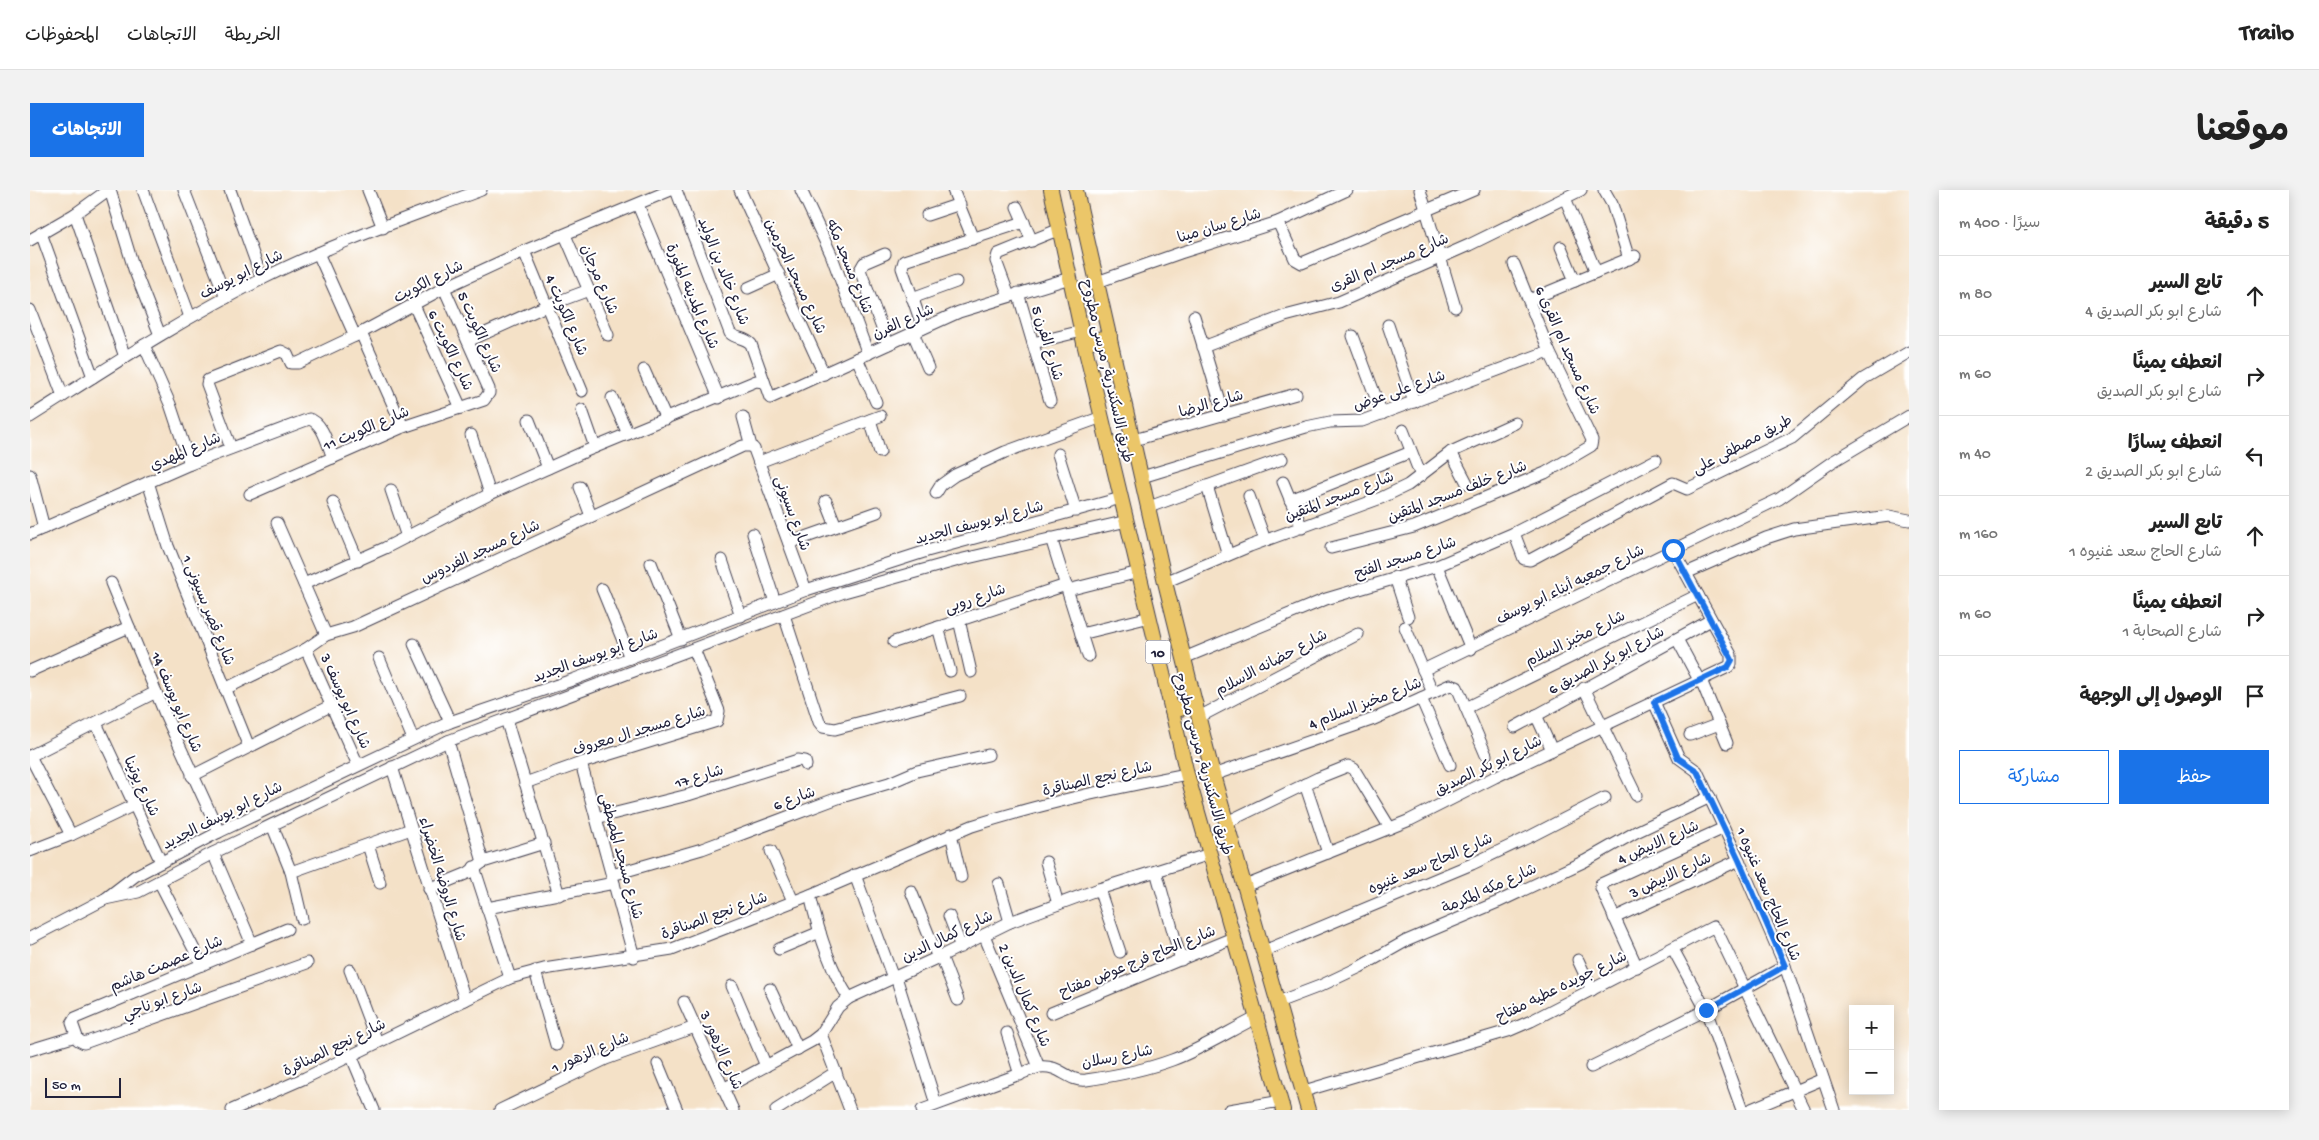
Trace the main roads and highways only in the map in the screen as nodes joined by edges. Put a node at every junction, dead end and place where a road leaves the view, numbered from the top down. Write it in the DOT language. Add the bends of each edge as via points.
graph roads {
  1 [pos="1051,190"];
  2 [pos="1076,190"];
  3 [pos="1110,336"];
  4 [pos="1083,337"];
  5 [pos="1172,711"];
  6 [pos="1198,711"];
  7 [pos="1282,1105"];
  8 [pos="1308,1110"];
  1 -- 4 [label="main road, طريق الاسكندرية, مرسى مطروح / 10"];
  2 -- 3 [label="main road, طريق الاسكندرية, مرسى مطروح / 10"];
  3 -- 4 [label="main road"];
  3 -- 6 [label="main road, طريق الاسكندرية, مرسى مطروح / 10"];
  4 -- 5 [label="main road, طريق الاسكندرية, مرسى مطروح / 10"];
  5 -- 6 [label="main road"];
  5 -- 7 [label="main road, طريق الاسكندرية, مرسى مطروح / 10"];
  6 -- 8 [label="main road, طريق الاسكندرية, مرسى مطروح / 10" via="1213,775"];
}
